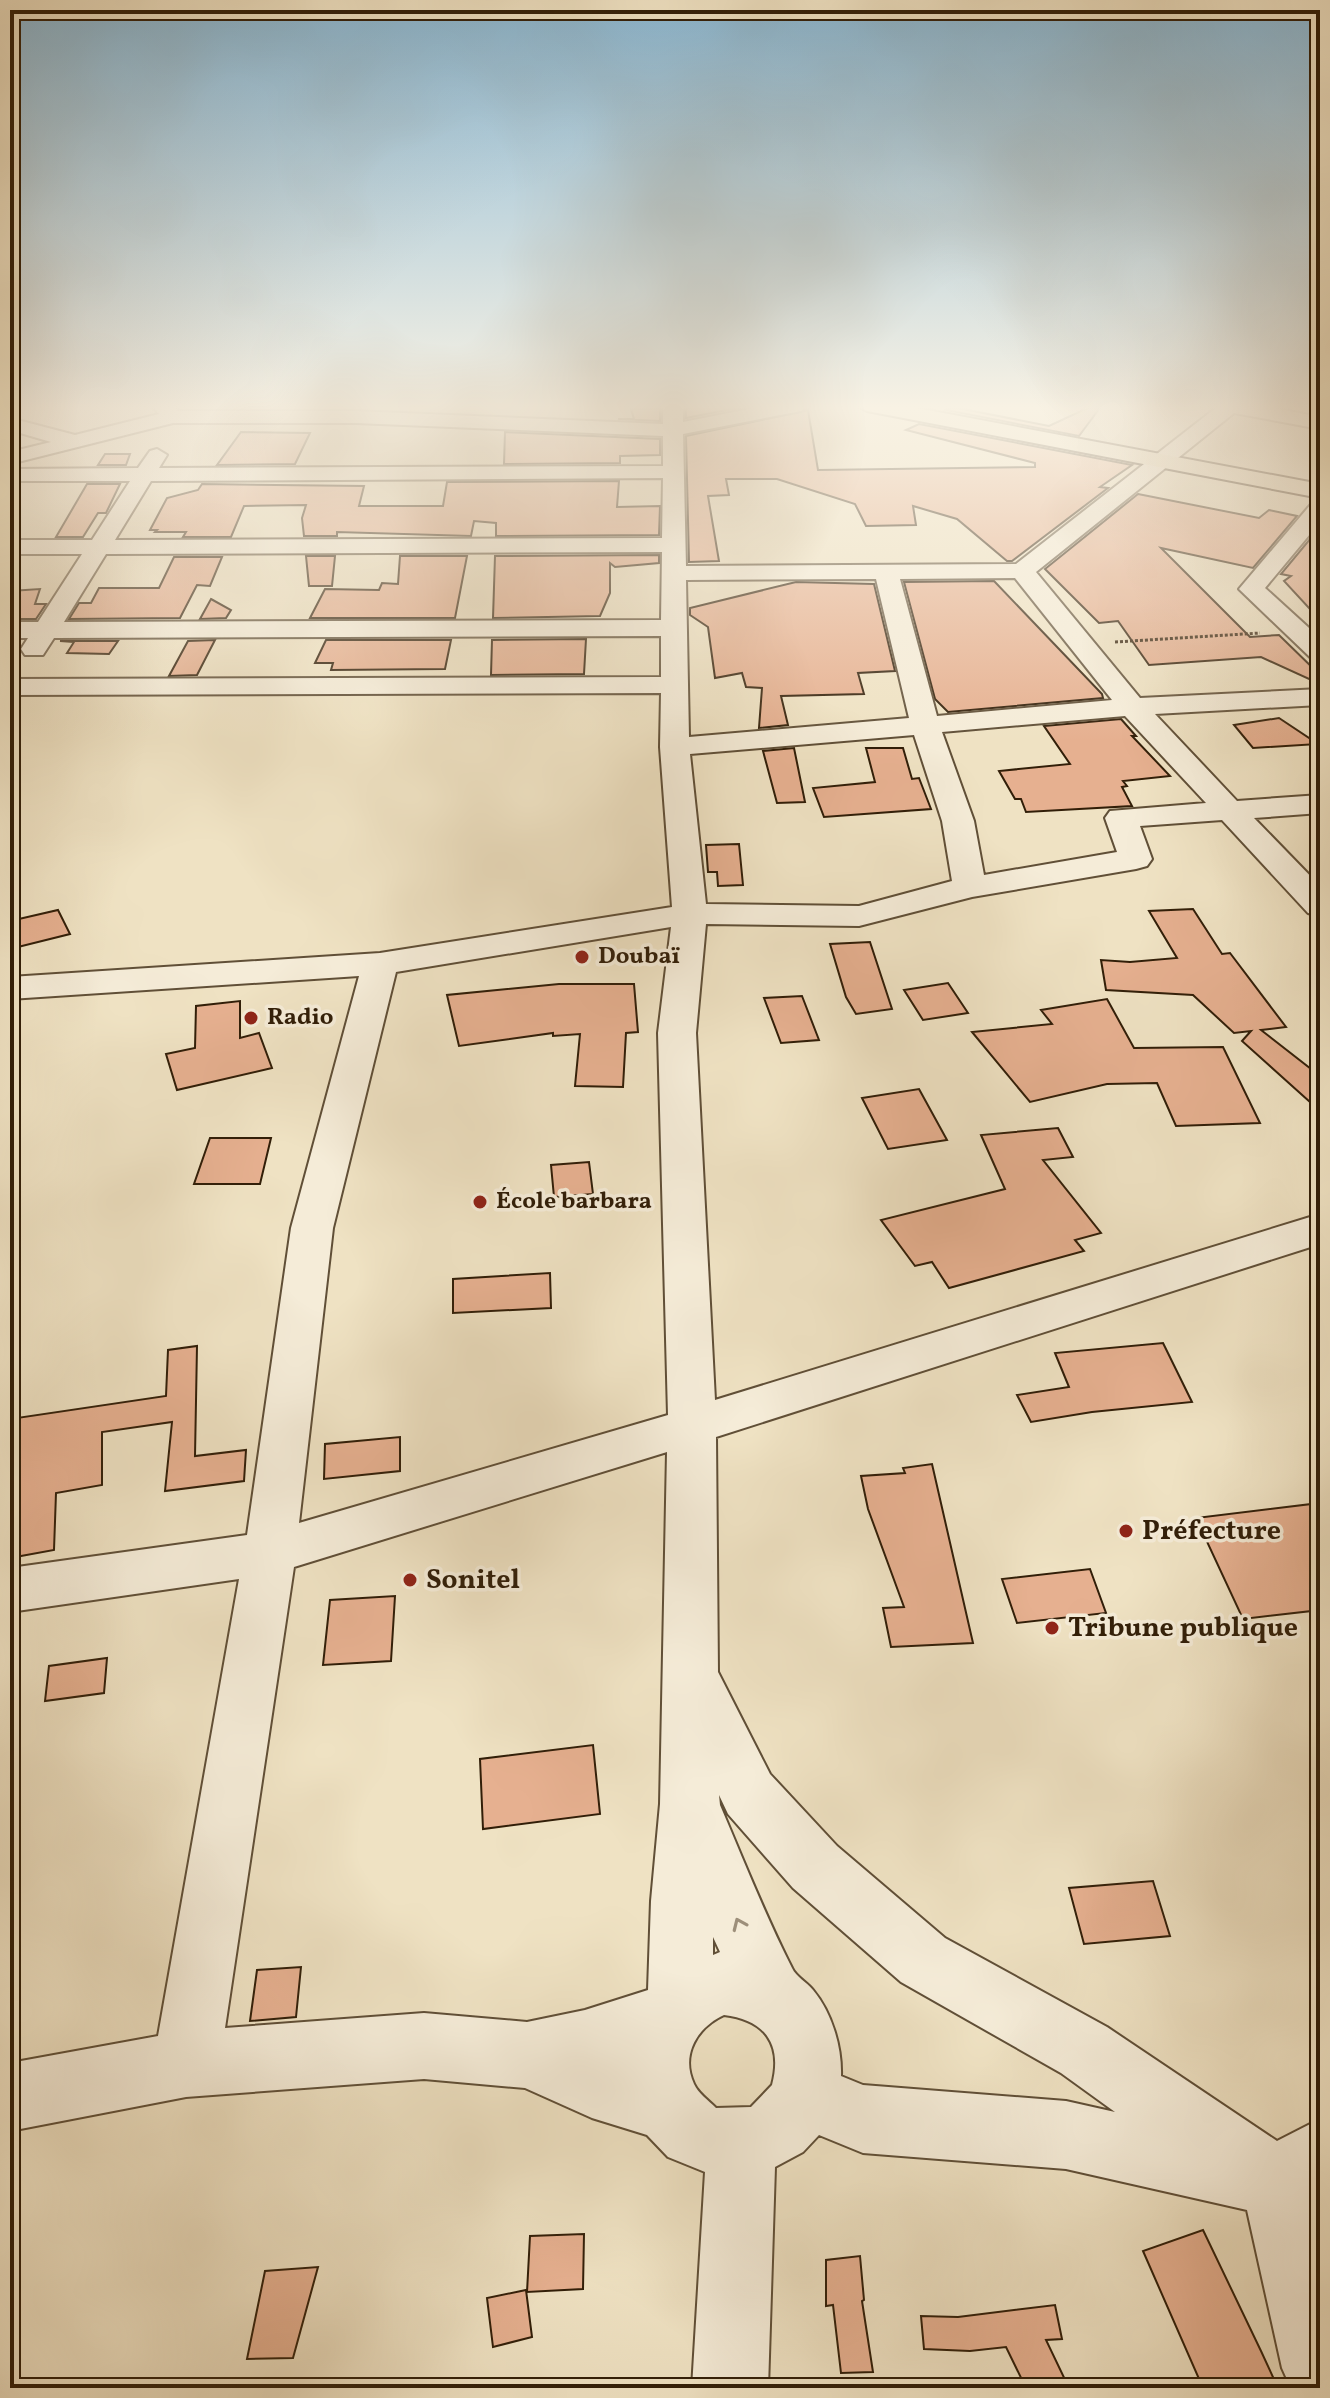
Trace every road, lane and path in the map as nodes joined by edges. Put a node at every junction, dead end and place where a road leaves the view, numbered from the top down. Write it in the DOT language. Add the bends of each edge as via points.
graph roads {
  1 [pos="117,517"];
  2 [pos="674,517"];
  3 [pos="1090,517"];
  4 [pos="1312,517"];
  5 [pos="99,546"];
  6 [pos="10,547"];
  7 [pos="674,559"];
  8 [pos="1022,571"];
  9 [pos="886,572"];
  10 [pos="674,628"];
  11 [pos="10,630"];
  12 [pos="47,630"];
  13 [pos="1298,631"];
  14 [pos="1082,644"];
  15 [pos="1320,652"];
  16 [pos="675,685"];
  17 [pos="10,686"];
  18 [pos="1320,697"];
  19 [pos="1132,707"];
  20 [pos="925,726"];
  21 [pos="675,747"];
  22 [pos="1320,804"];
  23 [pos="1228,810"];
  24 [pos="970,887"];
  25 [pos="1320,906"];
  26 [pos="690,914"];
  27 [pos="380,964"];
  28 [pos="10,988"];
  29 [pos="1320,1229"];
  30 [pos="692,1426"];
  31 [pos="270,1553"];
  32 [pos="10,1590"];
  33 [pos="691,1674"];
  34 [pos="690,1804"];
  35 [pos="771,1995"];
  36 [pos="675,2009"];
  37 [pos="527,2055"];
  38 [pos="186,2064"];
  39 [pos="805,2096"];
  40 [pos="10,2097"];
  41 [pos="668,2108"];
  42 [pos="741,2145"];
  43 [pos="1305,2177"];
  44 [pos="1320,2368"];
  45 [pos="730,2388"];
  1 -- 5 [label="street"];
  2 -- 7 [label="street"];
  3 -- 8 [label="street"];
  4 -- 13 [label="street" via="1251,589"];
  5 -- 6 [label="street"];
  5 -- 7 [label="street"];
  5 -- 12 [label="street"];
  7 -- 9 [label="street"];
  7 -- 10 [label="street"];
  8 -- 9 [label="street"];
  8 -- 14 [label="street"];
  9 -- 20 [label="street"];
  10 -- 12 [label="street"];
  10 -- 16 [label="street"];
  11 -- 12 [label="street"];
  12 -- 17 [label="street"];
  13 -- 14 [label="path"];
  13 -- 15 [label="street"];
  14 -- 19 [label="street"];
  16 -- 17 [label="street"];
  16 -- 21 [label="street"];
  18 -- 19 [label="street"];
  19 -- 20 [label="street"];
  19 -- 23 [label="street"];
  20 -- 21 [label="street"];
  20 -- 24 [label="street" via="958,821"];
  21 -- 26 [label="street"];
  22 -- 23 [label="street"];
  23 -- 24 [label="street" via="1121,818 1136,859"];
  23 -- 25 [label="street"];
  24 -- 26 [label="street" via="859,916"];
  26 -- 27 [label="street"];
  26 -- 30 [label="street" via="677,1033"];
  27 -- 28 [label="street"];
  27 -- 31 [label="street" via="312,1228"];
  29 -- 30 [label="street"];
  30 -- 31 [label="street"];
  30 -- 33 [label="street"];
  31 -- 32 [label="street"];
  31 -- 38 [label="street"];
  33 -- 34 [label="street"];
  33 -- 43 [label="street" via="749,1794 815,1867 923,1960"];
  35 -- 34 [label="street, one-way"];
  34 -- 36 [label="street"];
  35 -- 36 [label="street" via="748,1985 723,1983 700,1989"];
  35 -- 39 [label="street" via="805,2038"];
  36 -- 37 [label="street" via="585,2043"];
  36 -- 41 [label="street" via="663,2025 655,2052 656,2081"];
  37 -- 38 [label="street" via="424,2046"];
  37 -- 41 [label="street" via="592,2084"];
  38 -- 40 [label="street"];
  39 -- 42 [label="street" via="790,2119 768,2137"];
  39 -- 43 [label="street" via="863,2119 1066,2135"];
  41 -- 42 [label="street" via="700,2136"];
  42 -- 45 [label="street"];
  43 -- 44 [label="street"];
}
